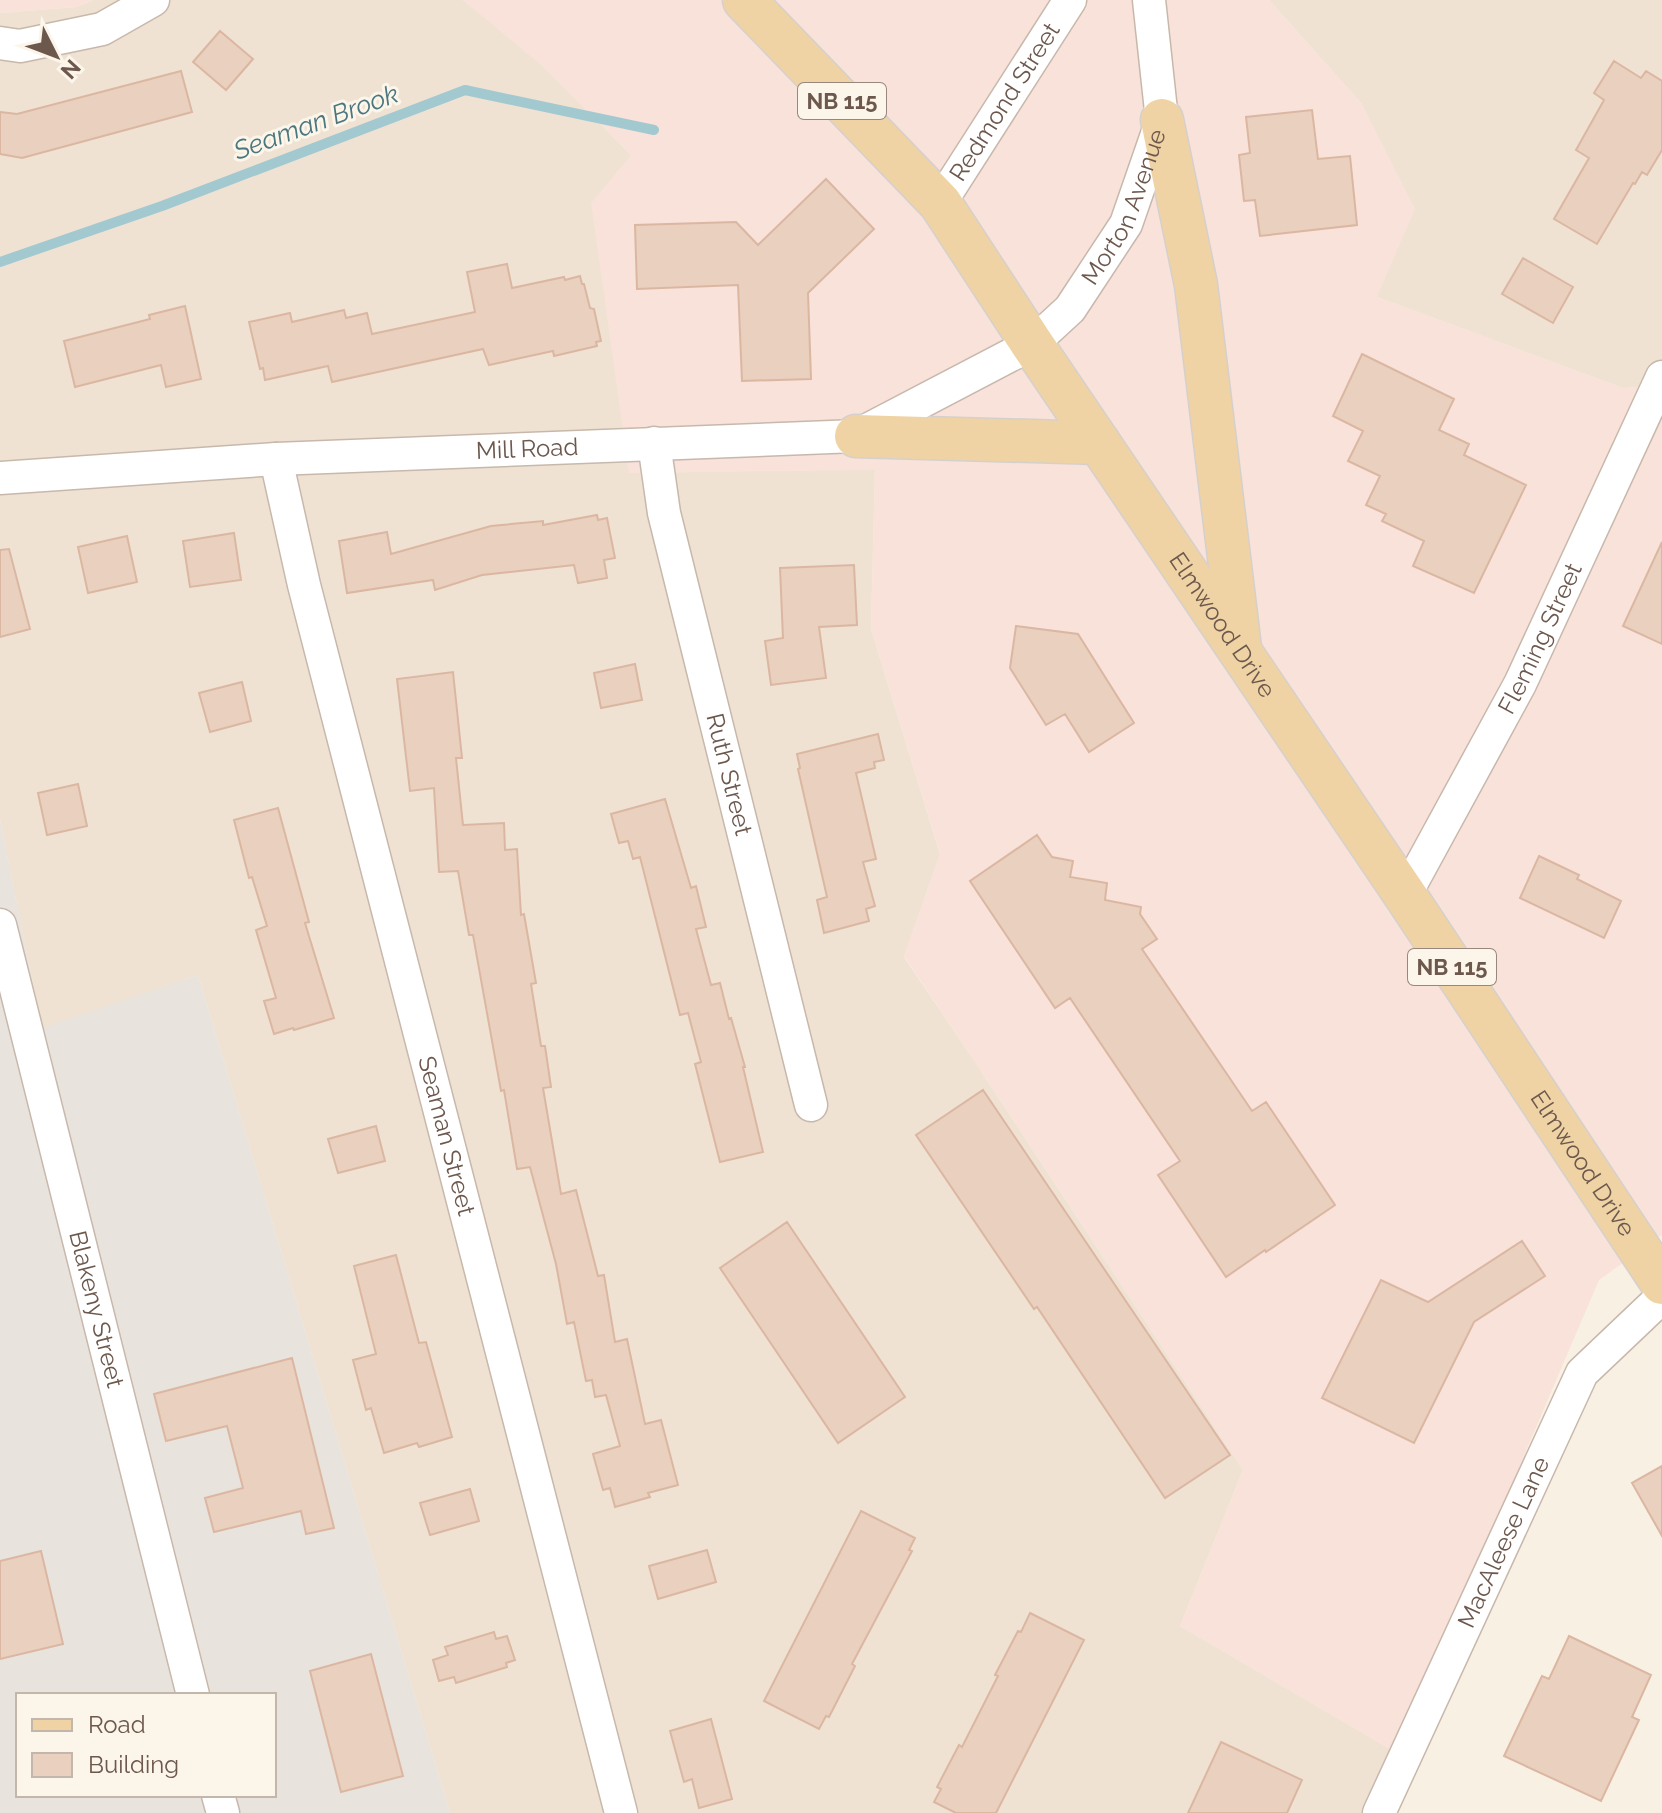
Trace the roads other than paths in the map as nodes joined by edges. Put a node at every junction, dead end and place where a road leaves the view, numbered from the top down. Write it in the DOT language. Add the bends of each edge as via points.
graph roads {
  1 [pos="153,0"];
  2 [pos="744,0"];
  3 [pos="1070,0"];
  4 [pos="1149,0"];
  5 [pos="0,43"];
  6 [pos="1162,120"];
  7 [pos="940,203"];
  8 [pos="1032,344"];
  9 [pos="1662,377"];
  10 [pos="856,436"];
  11 [pos="654,443"];
  12 [pos="1099,443"];
  13 [pos="276,459"];
  14 [pos="0,478"];
  15 [pos="1241,653"];
  16 [pos="1405,895"];
  17 [pos="0,925"];
  18 [pos="811,1105"];
  19 [pos="1662,1283"];
  20 [pos="1662,1297"];
  21 [pos="192,1693"];
  22 [pos="621,1813"];
  23 [pos="1379,1813"];
  1 -- 5 [label="street" via="102,29 20,46"];
  2 -- 7 [label="main road, Elmwood Drive / NB 115"];
  3 -- 7 [label="street, Redmond Street"];
  4 -- 6 [label="street, Morton Avenue"];
  6 -- 8 [label="street, Morton Avenue" via="1126,224 1070,309"];
  6 -- 15 [label="main road" via="1196,285"];
  7 -- 8 [label="main road, Elmwood Drive / NB 115"];
  8 -- 10 [label="street, Mill Road"];
  8 -- 12 [label="main road, Elmwood Drive / NB 115"];
  9 -- 16 [label="street, Fleming Street" via="1520,684"];
  10 -- 11 [label="street, Mill Road"];
  10 -- 12 [label="main road"];
  11 -- 13 [label="street, Mill Road"];
  11 -- 18 [label="street, Ruth Street" via="664,513"];
  12 -- 15 [label="main road, Elmwood Drive / NB 115"];
  13 -- 14 [label="street, Mill Road"];
  13 -- 22 [label="street, Seaman Street"];
  15 -- 16 [label="main road, Elmwood Drive / NB 115"];
  16 -- 19 [label="main road, Elmwood Drive / NB 115"];
  17 -- 21 [label="street, Blakeny Street"];
  20 -- 23 [label="street, MacAleese Lane" via="1582,1373"];
}
